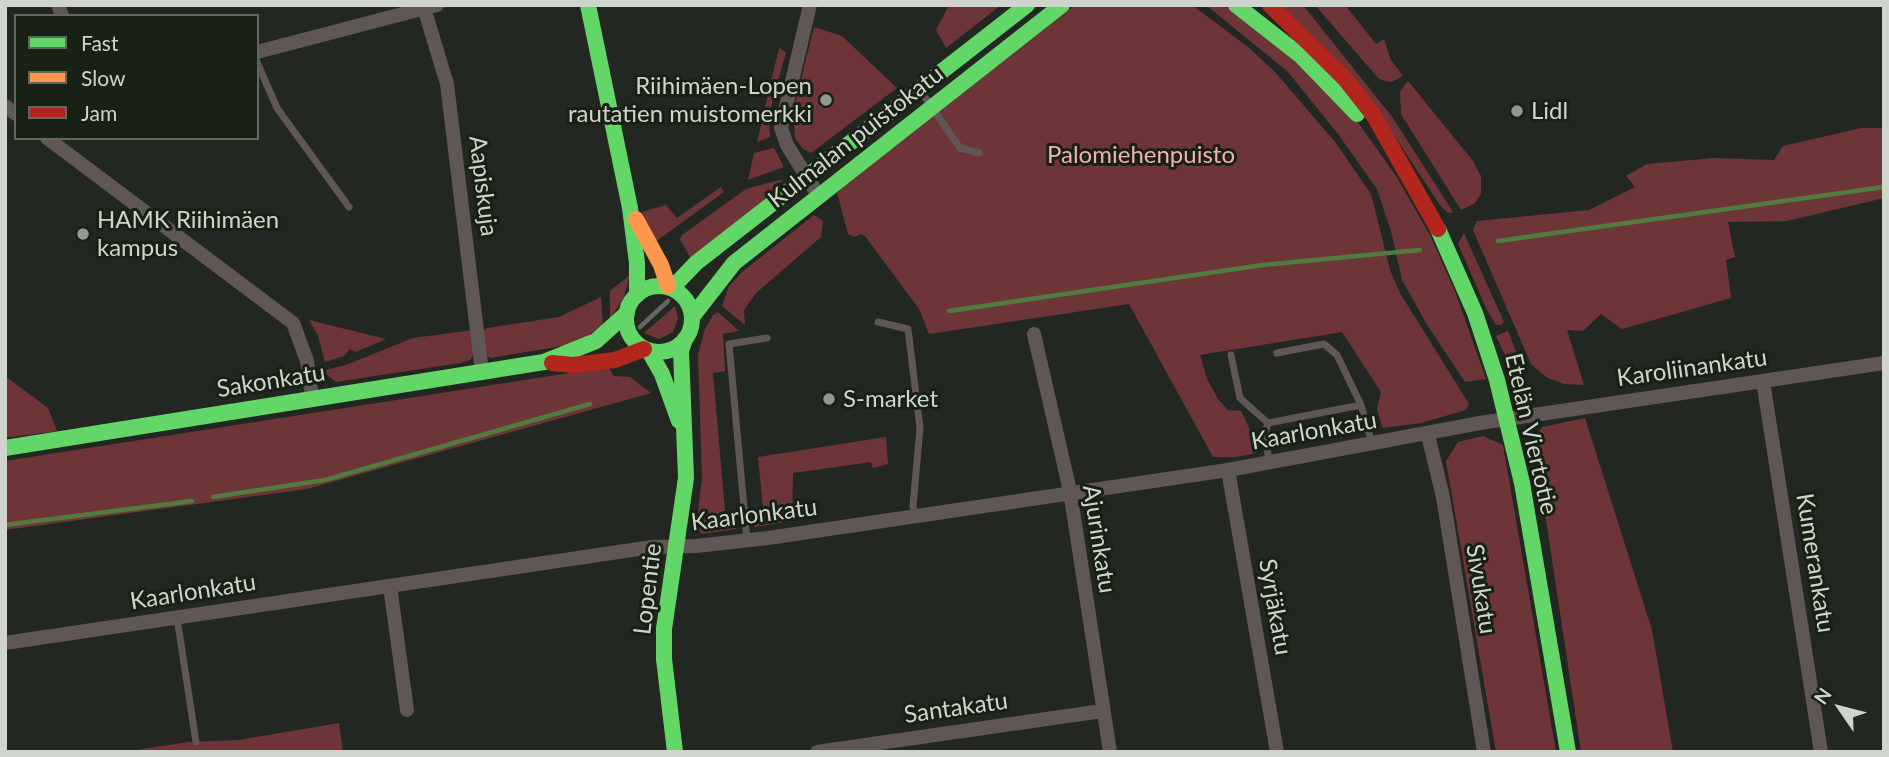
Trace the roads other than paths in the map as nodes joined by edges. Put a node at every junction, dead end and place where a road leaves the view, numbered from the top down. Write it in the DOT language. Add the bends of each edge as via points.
graph roads {
  1 [pos="588,5"];
  2 [pos="810,5"];
  3 [pos="1027,5"];
  4 [pos="1062,5"];
  5 [pos="1236,5"];
  6 [pos="1270,5"];
  7 [pos="431,7"];
  8 [pos="259,51"];
  9 [pos="259,67"];
  10 [pos="919,88"];
  11 [pos="932,107"];
  12 [pos="50,140"];
  13 [pos="1390,147"];
  14 [pos="979,153"];
  15 [pos="806,177"];
  16 [pos="818,195"];
  17 [pos="349,207"];
  18 [pos="630,208"];
  19 [pos="670,287"];
  20 [pos="636,295"];
  21 [pos="627,313"];
  22 [pos="692,317"];
  23 [pos="878,322"];
  24 [pos="1034,334"];
  25 [pos="767,338"];
  26 [pos="685,339"];
  27 [pos="647,350"];
  28 [pos="1277,353"];
  29 [pos="1231,355"];
  30 [pos="544,362"];
  31 [pos="1884,363"];
  32 [pos="482,372"];
  33 [pos="1763,381"];
  34 [pos="312,397"];
  35 [pos="1361,405"];
  36 [pos="1507,418"];
  37 [pos="1268,423"];
  38 [pos="683,432"];
  39 [pos="1428,435"];
  40 [pos="1372,444"];
  41 [pos="5,448"];
  42 [pos="1269,462"];
  43 [pos="1228,470"];
  44 [pos="1070,491"];
  45 [pos="915,515"];
  46 [pos="747,540"];
  47 [pos="676,547"];
  48 [pos="390,586"];
  49 [pos="177,618"];
  50 [pos="5,643"];
  51 [pos="407,710"];
  52 [pos="1102,711"];
  53 [pos="196,741"];
  54 [pos="674,752"];
  55 [pos="817,752"];
  56 [pos="1110,752"];
  57 [pos="1277,752"];
  58 [pos="1484,752"];
  59 [pos="1567,752"];
  60 [pos="1821,752"];
  1 -- 18 [label="street"];
  2 -- 15 [label="street" via="781,128"];
  3 -- 10 [label="street, Kulmalan puistokatu"];
  4 -- 11 [label="street, Kulmalan puistokatu"];
  5 -- 13 [label="street, Etelän Viertotie" via="1301,56"];
  6 -- 13 [label="street, Etelän Viertotie" via="1345,79 1374,116"];
  7 -- 8 [label="street"];
  7 -- 32 [label="street, Aapiskuja" via="447,84"];
  9 -- 17 [label="lane" via="277,108"];
  10 -- 11 [label="lane"];
  10 -- 15 [label="street, Kulmalan puistokatu"];
  11 -- 14 [label="lane" via="960,148"];
  11 -- 16 [label="street, Kulmalan puistokatu"];
  12 -- 34 [label="street" via="292,323 307,361"];
  13 -- 36 [label="street, Etelän Viertotie" via="1454,261"];
  15 -- 16 [label="street"];
  15 -- 19 [label="street, Kulmalan puistokatu"];
  16 -- 22 [label="street, Kulmalan puistokatu" via="734,263"];
  18 -- 19 [label="street"];
  18 -- 20 [label="street"];
  19 -- 20 [label="street" via="650,287"];
  19 -- 22 [label="street" via="687,302"];
  20 -- 21 [label="street"];
  21 -- 27 [label="street" via="630,334"];
  21 -- 30 [label="street, Sakonkatu" via="596,341"];
  22 -- 26 [label="street"];
  23 -- 45 [label="lane" via="908,329 920,428"];
  24 -- 44 [label="street, Ajurinkatu"];
  25 -- 46 [label="lane" via="729,344"];
  26 -- 27 [label="street" via="670,349"];
  26 -- 38 [label="street, Lopentie" via="681,351"];
  27 -- 30 [label="street, Sakonkatu" via="573,365"];
  27 -- 38 [label="street, Lopentie" via="662,374"];
  28 -- 35 [label="lane" via="1324,344 1337,355"];
  29 -- 37 [label="lane" via="1240,398"];
  30 -- 32 [label="street, Sakonkatu"];
  31 -- 33 [label="street, Karoliinankatu"];
  32 -- 34 [label="street, Sakonkatu"];
  33 -- 36 [label="street, Karoliinankatu"];
  33 -- 60 [label="street, Kumerankatu"];
  34 -- 41 [label="street, Sakonkatu"];
  35 -- 37 [label="lane"];
  35 -- 40 [label="lane"];
  36 -- 39 [label="street, Kaarlonkatu"];
  36 -- 59 [label="street, Etelän Viertotie"];
  37 -- 42 [label="lane"];
  38 -- 47 [label="street, Lopentie" via="686,478"];
  39 -- 40 [label="street, Kaarlonkatu"];
  39 -- 58 [label="street, Sivukatu" via="1443,497"];
  40 -- 42 [label="street, Kaarlonkatu"];
  42 -- 43 [label="street, Kaarlonkatu"];
  43 -- 44 [label="street, Kaarlonkatu"];
  43 -- 57 [label="street, Syrjäkatu"];
  44 -- 45 [label="street, Kaarlonkatu"];
  44 -- 52 [label="street, Ajurinkatu"];
  45 -- 46 [label="street, Kaarlonkatu"];
  46 -- 47 [label="street, Kaarlonkatu"];
  47 -- 48 [label="street, Kaarlonkatu"];
  47 -- 54 [label="street, Lopentie" via="664,649"];
  48 -- 49 [label="street, Kaarlonkatu"];
  48 -- 51 [label="street"];
  49 -- 50 [label="street, Kaarlonkatu"];
  49 -- 53 [label="lane"];
  52 -- 55 [label="street, Santakatu"];
  52 -- 56 [label="street, Ajurinkatu"];
}
